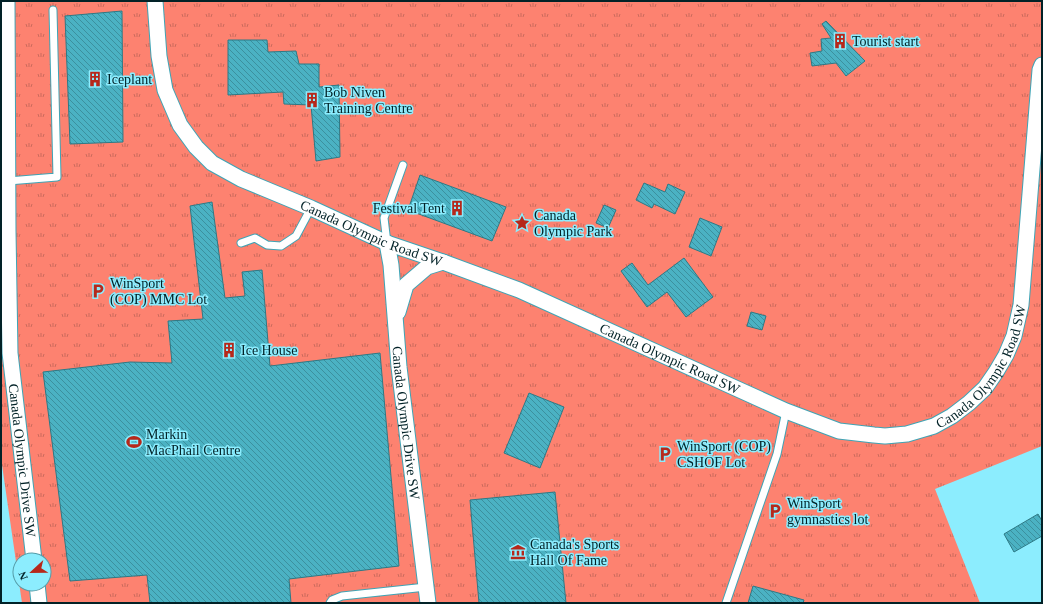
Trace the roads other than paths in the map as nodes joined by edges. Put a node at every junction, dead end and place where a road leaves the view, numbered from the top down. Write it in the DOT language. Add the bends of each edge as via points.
graph roads {
  1 [pos="7,1"];
  2 [pos="155,1"];
  3 [pos="53,10"];
  4 [pos="1042,66"];
  5 [pos="403,165"];
  6 [pos="8,181"];
  7 [pos="311,208"];
  8 [pos="241,243"];
  9 [pos="387,243"];
  10 [pos="443,262"];
  11 [pos="396,318"];
  12 [pos="786,411"];
  13 [pos="33,552"];
  14 [pos="426,587"];
  15 [pos="38,592"];
  16 [pos="39,603"];
  17 [pos="330,603"];
  18 [pos="428,603"];
  19 [pos="726,603"];
  1 -- 6 [label="street, Canada Olympic Drive SW"];
  2 -- 7 [label="street, Canada Olympic Road SW" via="159,56 165,90 180,125 196,147 212,164"];
  3 -- 6 [label="lane" via="57,177"];
  4 -- 12 [label="street, Canada Olympic Road SW" via="1021,305 1014,336 985,388 952,416 934,426 907,434 885,436 839,431"];
  5 -- 9 [label="lane" via="384,218"];
  6 -- 13 [label="street, Canada Olympic Drive SW" via="10,353"];
  7 -- 8 [label="lane" via="296,236 281,246 267,245 255,238"];
  7 -- 9 [label="street, Canada Olympic Road SW"];
  9 -- 10 [label="street, Canada Olympic Road SW"];
  9 -- 11 [label="street, Canada Olympic Drive SW"];
  10 -- 11 [label="street" via="427,267 406,285"];
  10 -- 12 [label="street, Canada Olympic Road SW" via="519,290"];
  11 -- 14 [label="street, Canada Olympic Drive SW" via="399,367"];
  12 -- 19 [label="lane" via="777,454"];
  14 -- 17 [label="lane" via="342,596"];
  14 -- 18 [label="street, Canada Olympic Drive SW"];
  15 -- 16 [label="street"];
}
